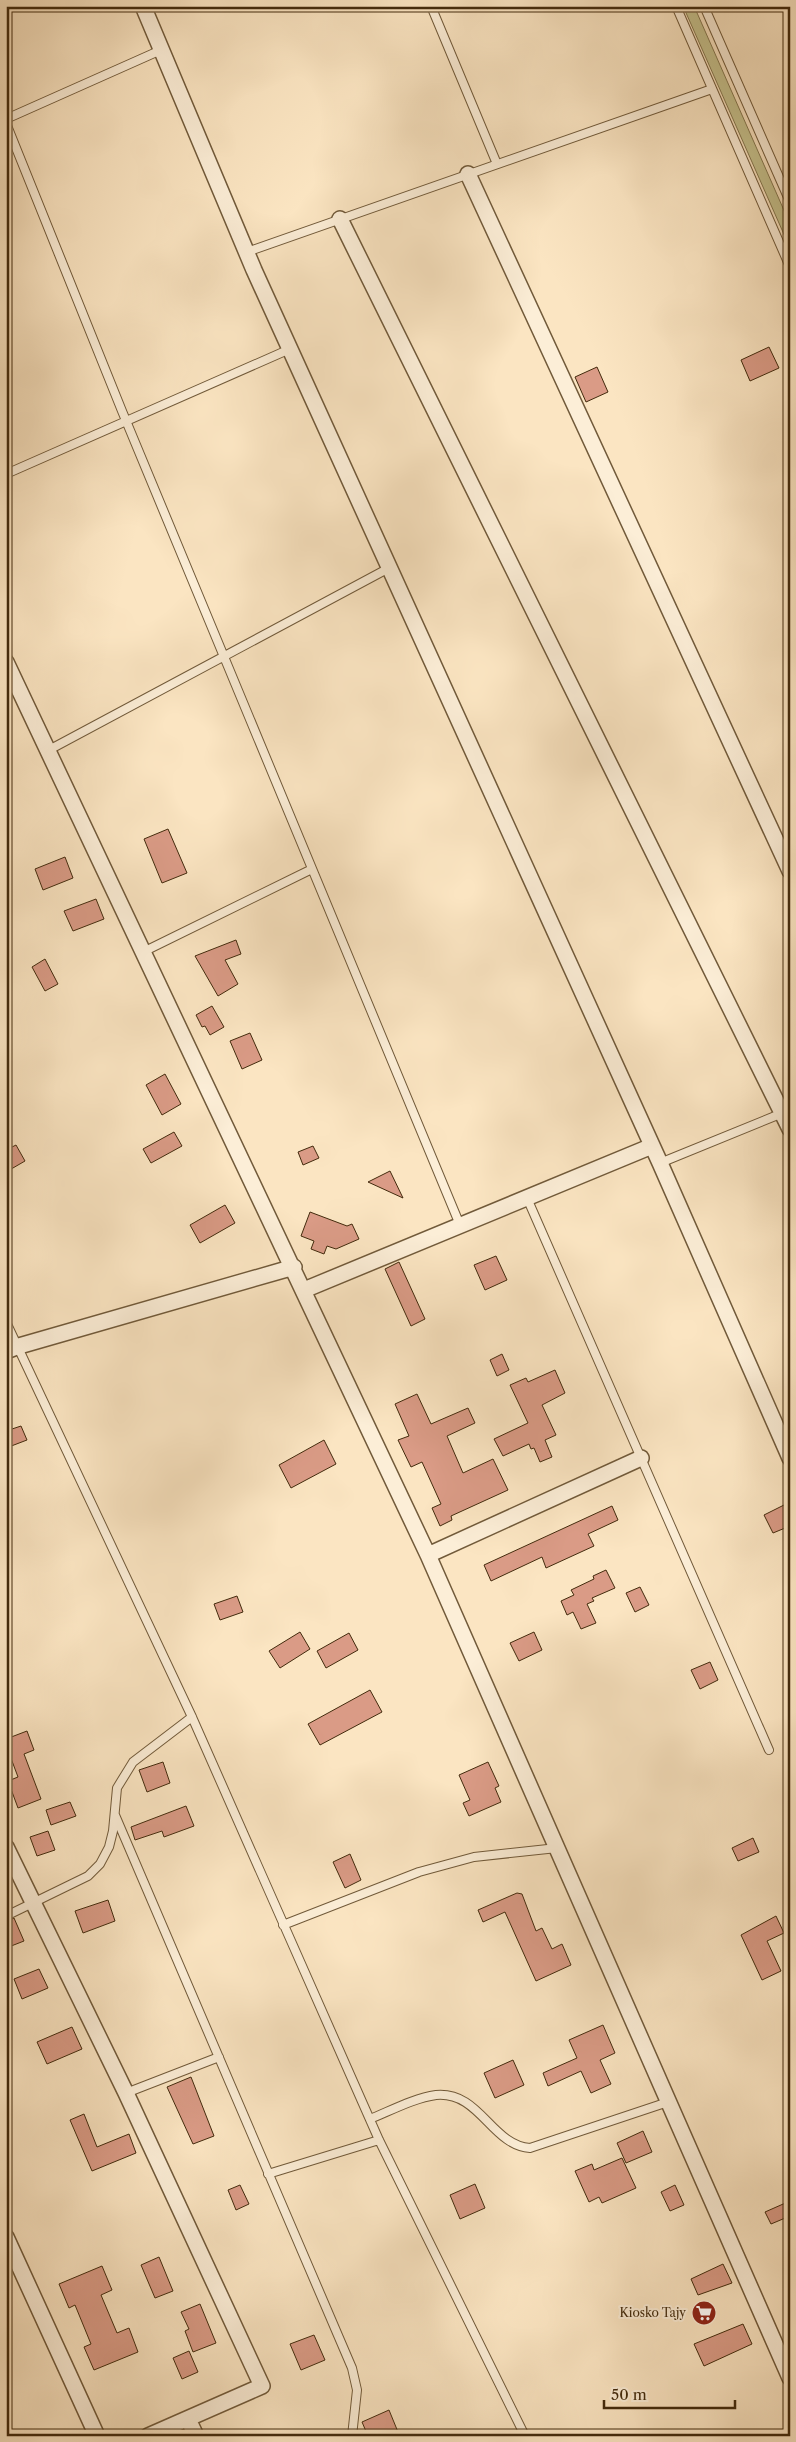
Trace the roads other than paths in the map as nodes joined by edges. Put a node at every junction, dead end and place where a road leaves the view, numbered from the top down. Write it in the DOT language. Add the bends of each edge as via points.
graph roads {
  1 [pos="143,6"];
  2 [pos="430,6"];
  3 [pos="676,6"];
  4 [pos="704,6"];
  5 [pos="161,50"];
  6 [pos="712,89"];
  7 [pos="6,121"];
  8 [pos="496,164"];
  9 [pos="468,174"];
  10 [pos="790,202"];
  11 [pos="340,219"];
  12 [pos="247,252"];
  13 [pos="790,267"];
  14 [pos="290,349"];
  15 [pos="127,421"];
  16 [pos="6,474"];
  17 [pos="389,568"];
  18 [pos="224,657"];
  19 [pos="6,662"];
  20 [pos="47,751"];
  21 [pos="312,868"];
  22 [pos="790,871"];
  23 [pos="143,952"];
  24 [pos="786,1112"];
  25 [pos="790,1129"];
  26 [pos="652,1146"];
  27 [pos="660,1163"];
  28 [pos="527,1198"];
  29 [pos="460,1225"];
  30 [pos="294,1267"];
  31 [pos="304,1290"];
  32 [pos="6,1322"];
  33 [pos="12,1348"];
  34 [pos="641,1458"];
  35 [pos="790,1458"];
  36 [pos="428,1554"];
  37 [pos="192,1717"];
  38 [pos="769,1750"];
  39 [pos="115,1815"];
  40 [pos="6,1848"];
  41 [pos="557,1848"];
  42 [pos="33,1904"];
  43 [pos="6,1916"];
  44 [pos="283,1925"];
  45 [pos="219,2058"];
  46 [pos="126,2093"];
  47 [pos="668,2102"];
  48 [pos="370,2119"];
  49 [pos="378,2140"];
  50 [pos="268,2174"];
  51 [pos="6,2237"];
  52 [pos="786,2360"];
  53 [pos="790,2378"];
  54 [pos="188,2419"];
  55 [pos="97,2436"];
  56 [pos="148,2436"];
  57 [pos="196,2436"];
  58 [pos="352,2436"];
  59 [pos="525,2436"];
  1 -- 5 [label="street"];
  2 -- 8 [label="lane"];
  3 -- 6 [label="lane"];
  4 -- 10 [label="lane"];
  5 -- 7 [label="lane"];
  5 -- 12 [label="street"];
  6 -- 8 [label="lane"];
  6 -- 13 [label="lane"];
  7 -- 15 [label="lane"];
  8 -- 9 [label="lane"];
  9 -- 11 [label="lane"];
  9 -- 22 [label="street"];
  11 -- 12 [label="lane"];
  11 -- 24 [label="street"];
  12 -- 14 [label="street"];
  14 -- 15 [label="lane"];
  14 -- 17 [label="street"];
  15 -- 16 [label="lane"];
  15 -- 18 [label="lane"];
  17 -- 18 [label="lane"];
  17 -- 26 [label="street"];
  18 -- 20 [label="lane"];
  18 -- 21 [label="lane"];
  19 -- 20 [label="street"];
  20 -- 23 [label="street"];
  21 -- 23 [label="lane"];
  21 -- 29 [label="lane"];
  23 -- 30 [label="street"];
  24 -- 25 [label="street"];
  24 -- 27 [label="lane"];
  26 -- 27 [label="street"];
  26 -- 28 [label="street"];
  27 -- 35 [label="street"];
  28 -- 29 [label="street"];
  28 -- 34 [label="lane"];
  29 -- 31 [label="street"];
  30 -- 31 [label="street"];
  30 -- 33 [label="street"];
  31 -- 36 [label="street"];
  32 -- 33 [label="lane"];
  33 -- 37 [label="lane"];
  34 -- 36 [label="street"];
  34 -- 38 [label="lane"];
  36 -- 41 [label="street"];
  37 -- 39 [label="lane" via="133,1762 117,1788"];
  37 -- 44 [label="lane"];
  39 -- 42 [label="lane" via="109,1847 100,1864 88,1876"];
  39 -- 45 [label="lane"];
  40 -- 42 [label="street"];
  41 -- 44 [label="lane" via="474,1857 437,1867"];
  41 -- 47 [label="street"];
  42 -- 43 [label="lane"];
  42 -- 46 [label="street"];
  44 -- 48 [label="lane"];
  45 -- 46 [label="lane"];
  45 -- 50 [label="lane"];
  46 -- 54 [label="street" via="262,2386"];
  47 -- 48 [label="lane" via="530,2148 515,2145 472,2105 453,2096 426,2097"];
  47 -- 52 [label="street"];
  48 -- 49 [label="lane"];
  49 -- 50 [label="lane"];
  49 -- 59 [label="lane"];
  50 -- 58 [label="lane" via="352,2368 357,2390"];
  51 -- 55 [label="street"];
  52 -- 53 [label="street"];
  54 -- 56 [label="street"];
  54 -- 57 [label="street"];
}
